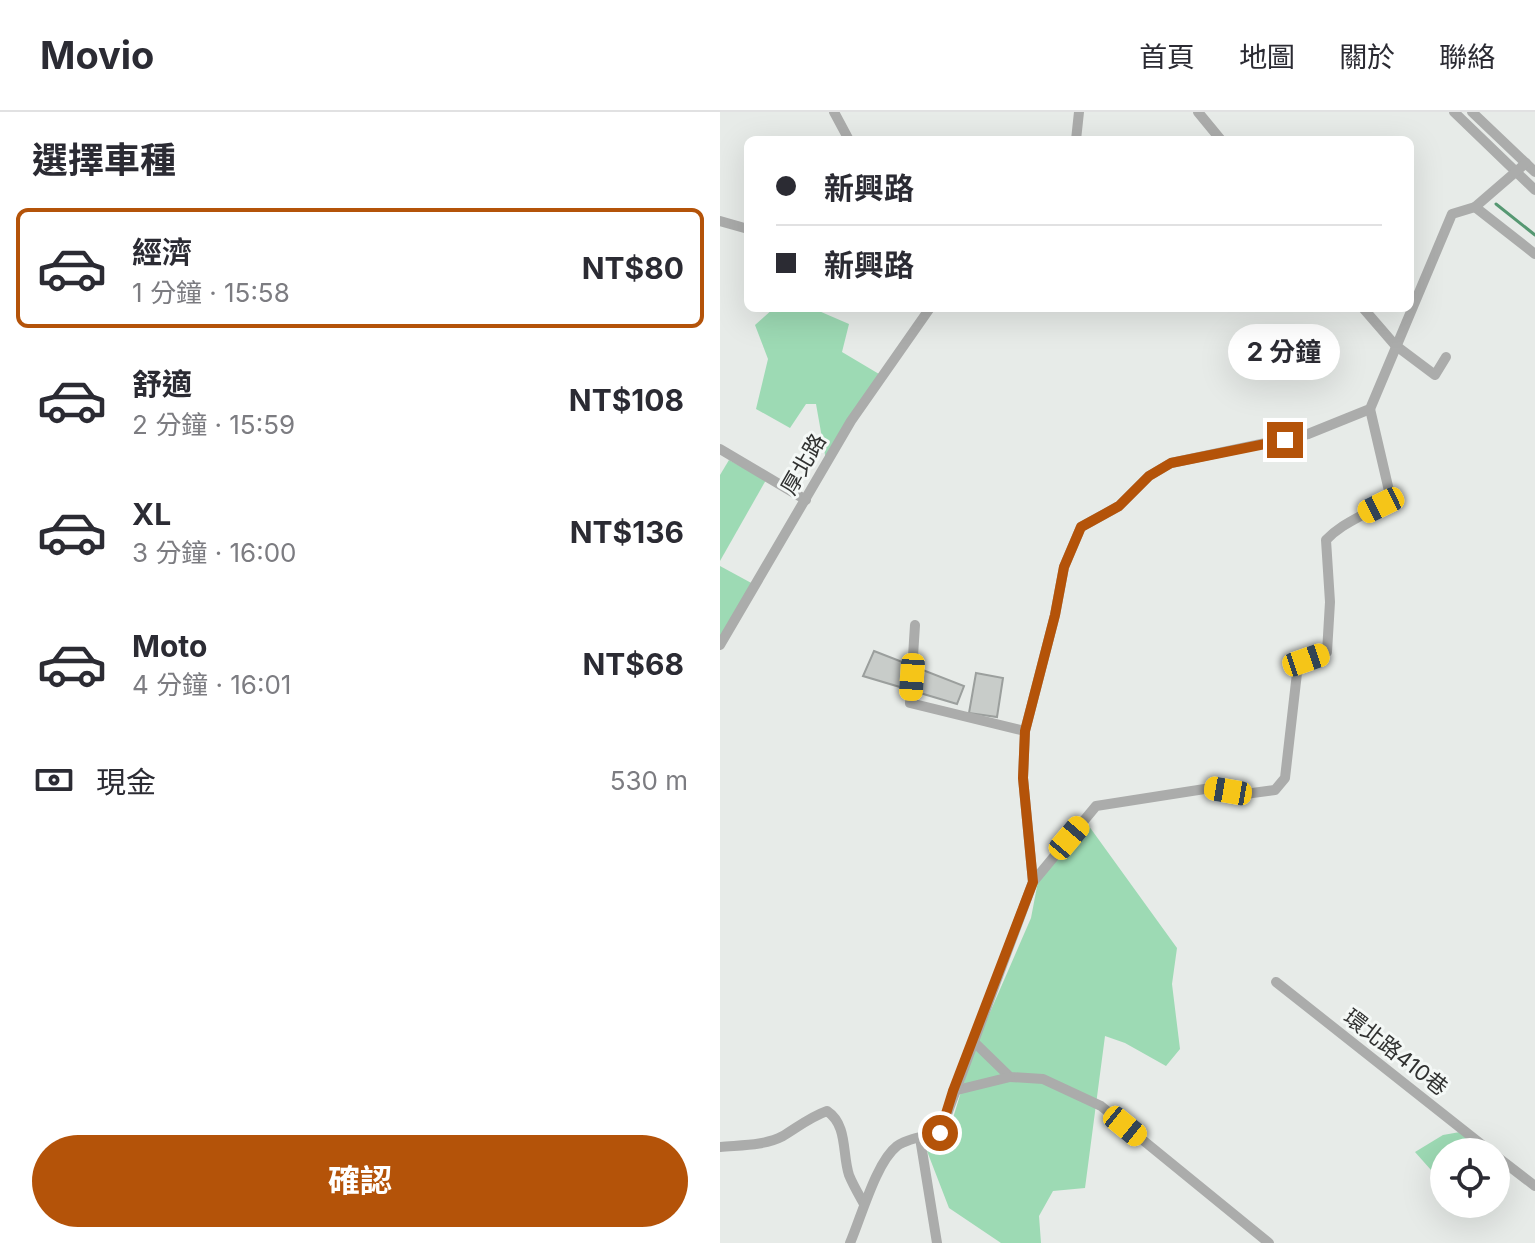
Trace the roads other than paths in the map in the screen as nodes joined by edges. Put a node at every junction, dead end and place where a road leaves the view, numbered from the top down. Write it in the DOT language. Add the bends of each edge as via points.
graph roads {
  1 [pos="834,112"];
  2 [pos="1079,112"];
  3 [pos="1198,112"];
  4 [pos="1454,112"];
  5 [pos="1472,112"];
  6 [pos="847,136"];
  7 [pos="1076,136"];
  8 [pos="1218,136"];
  9 [pos="1526,163"];
  10 [pos="1517,172"];
  11 [pos="1535,172"];
  12 [pos="1535,190"];
  13 [pos="1475,207"];
  14 [pos="720,221"];
  15 [pos="744,228"];
  16 [pos="1535,254"];
  17 [pos="1414,301"];
  18 [pos="927,312"];
  19 [pos="1366,312"];
  20 [pos="1409,312"];
  21 [pos="1395,345"];
  22 [pos="1446,357"];
  23 [pos="1370,409"];
  24 [pos="720,449"];
  25 [pos="806,500"];
  26 [pos="915,625"];
  27 [pos="720,645"];
  28 [pos="1025,731"];
  29 [pos="1033,882"];
  30 [pos="1276,982"];
  31 [pos="973,1041"];
  32 [pos="1010,1077"];
  33 [pos="953,1091"];
  34 [pos="920,1138"];
  35 [pos="1473,1138"];
  36 [pos="720,1147"];
  37 [pos="1510,1167"];
  38 [pos="1535,1186"];
  39 [pos="864,1204"];
  40 [pos="850,1243"];
  41 [pos="937,1243"];
  42 [pos="1269,1243"];
  1 -- 6 [label="street"];
  2 -- 7 [label="street"];
  3 -- 8 [label="street"];
  4 -- 10 [label="street"];
  5 -- 9 [label="street"];
  9 -- 10 [label="street"];
  9 -- 11 [label="street"];
  10 -- 12 [label="street"];
  10 -- 13 [label="street"];
  13 -- 16 [label="street"];
  13 -- 17 [label="street" via="1452,214"];
  14 -- 15 [label="street"];
  18 -- 25 [label="street, 厚北路" via="851,421"];
  19 -- 21 [label="street"];
  20 -- 21 [label="street"];
  21 -- 22 [label="street" via="1435,375"];
  21 -- 23 [label="street"];
  23 -- 28 [label="street" via="1308,434 1171,463 1149,476 1119,506 1081,527 1064,567"];
  23 -- 29 [label="street" via="1390,495 1381,505 1341,524 1326,540 1327,652 1306,660 1297,673 1285,778 1275,790 1245,794 1211,788 1096,806"];
  24 -- 25 [label="street"];
  25 -- 27 [label="street, 厚北路"];
  26 -- 28 [label="street" via="910,703"];
  28 -- 29 [label="street" via="1023,778"];
  29 -- 31 [label="street"];
  30 -- 35 [label="street, 環北路410巷"];
  31 -- 32 [label="street"];
  31 -- 33 [label="street"];
  32 -- 33 [label="street"];
  32 -- 42 [label="street" via="1043,1079 1101,1106"];
  33 -- 34 [label="street" via="940,1133"];
  34 -- 39 [label="street" via="900,1143 891,1152"];
  34 -- 41 [label="street"];
  36 -- 39 [label="street" via="781,1137 827,1111 842,1130 849,1175"];
  37 -- 38 [label="street"];
  39 -- 40 [label="street"];
}
